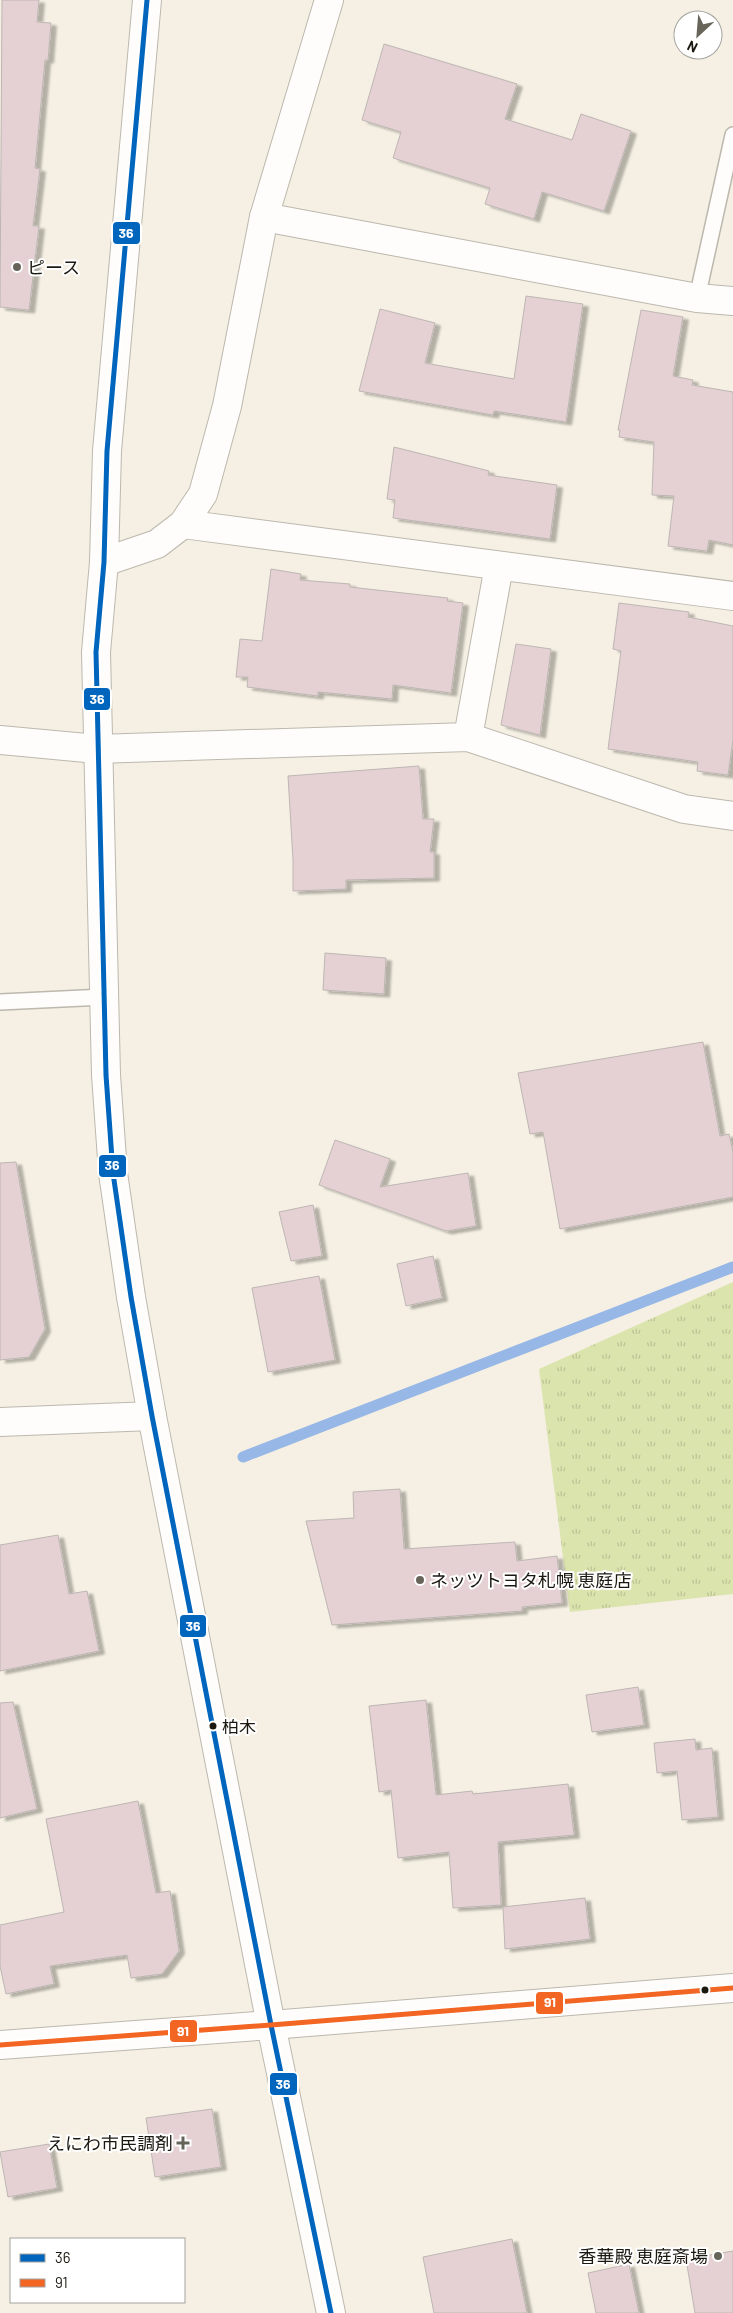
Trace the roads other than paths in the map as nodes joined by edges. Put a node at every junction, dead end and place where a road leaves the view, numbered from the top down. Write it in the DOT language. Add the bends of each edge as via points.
graph roads {
  1 [pos="147,0"];
  2 [pos="329,0"];
  3 [pos="733,135"];
  4 [pos="264,217"];
  5 [pos="697,298"];
  6 [pos="733,301"];
  7 [pos="183,524"];
  8 [pos="104,562"];
  9 [pos="499,566"];
  10 [pos="733,596"];
  11 [pos="468,737"];
  12 [pos="0,740"];
  13 [pos="97,749"];
  14 [pos="733,816"];
  15 [pos="104,997"];
  16 [pos="0,1002"];
  17 [pos="152,1416"];
  18 [pos="0,1422"];
  19 [pos="733,1988"];
  20 [pos="271,2025"];
  21 [pos="0,2045"];
  22 [pos="331,2313"];
  1 -- 8 [label="street" via="109,431"];
  2 -- 4 [label="street"];
  3 -- 5 [label="lane"];
  4 -- 5 [label="street"];
  4 -- 7 [label="street" via="216,450 203,494"];
  5 -- 6 [label="street"];
  7 -- 8 [label="street" via="157,544"];
  7 -- 9 [label="street"];
  8 -- 13 [label="street" via="96,652"];
  9 -- 10 [label="street"];
  9 -- 11 [label="street"];
  11 -- 13 [label="street"];
  11 -- 14 [label="street" via="684,809"];
  12 -- 13 [label="street"];
  13 -- 15 [label="street"];
  15 -- 16 [label="lane"];
  15 -- 17 [label="street" via="113,1173"];
  17 -- 18 [label="street"];
  17 -- 20 [label="street"];
  19 -- 20 [label="street"];
  20 -- 21 [label="street"];
  20 -- 22 [label="street"];
}
